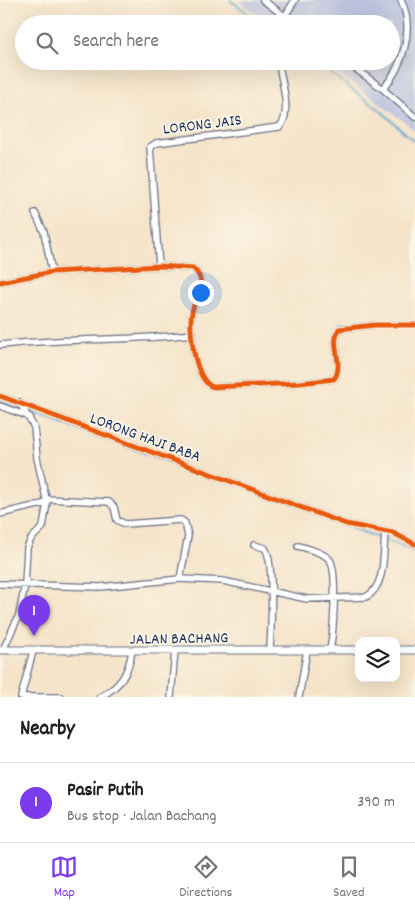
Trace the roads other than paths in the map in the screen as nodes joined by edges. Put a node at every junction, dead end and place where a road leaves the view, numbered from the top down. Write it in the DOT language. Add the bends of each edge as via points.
graph roads {
  1 [pos="264,0"];
  2 [pos="295,0"];
  3 [pos="401,0"];
  4 [pos="284,15"];
  5 [pos="400,66"];
  6 [pos="280,70"];
  7 [pos="357,70"];
  8 [pos="398,70"];
  9 [pos="383,89"];
  10 [pos="415,117"];
  11 [pos="35,212"];
  12 [pos="158,266"];
  13 [pos="52,272"];
  14 [pos="0,282"];
  15 [pos="415,325"];
  16 [pos="193,334"];
  17 [pos="0,345"];
  18 [pos="0,396"];
  19 [pos="21,404"];
  20 [pos="0,406"];
  21 [pos="29,416"];
  22 [pos="47,501"];
  23 [pos="0,514"];
  24 [pos="385,535"];
  25 [pos="415,544"];
  26 [pos="254,545"];
  27 [pos="298,546"];
  28 [pos="180,579"];
  29 [pos="0,584"];
  30 [pos="25,584"];
  31 [pos="271,590"];
  32 [pos="333,599"];
  33 [pos="270,649"];
  34 [pos="1,650"];
  35 [pos="175,650"];
  36 [pos="307,650"];
  37 [pos="330,650"];
  38 [pos="355,650"];
  39 [pos="400,650"];
  40 [pos="415,650"];
  41 [pos="32,651"];
  42 [pos="132,651"];
  43 [pos="21,697"];
  44 [pos="61,697"];
  45 [pos="100,697"];
  46 [pos="171,697"];
  47 [pos="299,697"];
  1 -- 4 [label="street"];
  2 -- 4 [label="street"];
  3 -- 5 [label="street" via="408,14 408,50"];
  6 -- 12 [label="street, LORONG JAIS" via="287,112 284,123 279,126 156,143 150,147"];
  7 -- 9 [label="street"];
  8 -- 9 [label="street"];
  9 -- 10 [label="street"];
  11 -- 13 [label="street" via="44,232"];
  12 -- 13 [label="street"];
  12 -- 16 [label="street" via="188,266 197,273 200,287 191,314"];
  13 -- 14 [label="street"];
  15 -- 16 [label="street" via="376,325 339,330 336,337 338,372 334,379 246,387 207,385 198,370"];
  16 -- 17 [label="street"];
  18 -- 19 [label="street, LORONG HAJI BABA"];
  19 -- 21 [label="street"];
  19 -- 24 [label="street, LORONG HAJI BABA" via="346,524"];
  20 -- 21 [label="street"];
  21 -- 22 [label="street"];
  22 -- 23 [label="street"];
  22 -- 28 [label="street" via="109,502 114,507 117,520 125,524 181,520 188,536"];
  22 -- 30 [label="street" via="43,527 27,548"];
  24 -- 25 [label="street, LORONG HAJI BABA" via="393,533"];
  24 -- 32 [label="street" via="379,580 372,594 366,598"];
  26 -- 31 [label="street" via="267,551"];
  27 -- 32 [label="street" via="330,560"];
  28 -- 30 [label="street" via="100,587"];
  28 -- 31 [label="street" via="223,581"];
  29 -- 30 [label="street"];
  30 -- 34 [label="street" via="19,615"];
  31 -- 32 [label="street" via="307,599"];
  31 -- 33 [label="street"];
  32 -- 37 [label="street" via="334,628"];
  33 -- 35 [label="street, JALAN BACHANG"];
  33 -- 36 [label="street, JALAN BACHANG"];
  34 -- 41 [label="street, JALAN BACHANG"];
  35 -- 42 [label="street, JALAN BACHANG"];
  35 -- 46 [label="street"];
  36 -- 37 [label="street, JALAN BACHANG"];
  36 -- 47 [label="street"];
  37 -- 38 [label="street, JALAN BACHANG"];
  39 -- 40 [label="street"];
  41 -- 42 [label="street, JALAN BACHANG"];
  41 -- 43 [label="street"];
  42 -- 45 [label="street" via="124,679"];
  43 -- 44 [label="street"];
}
